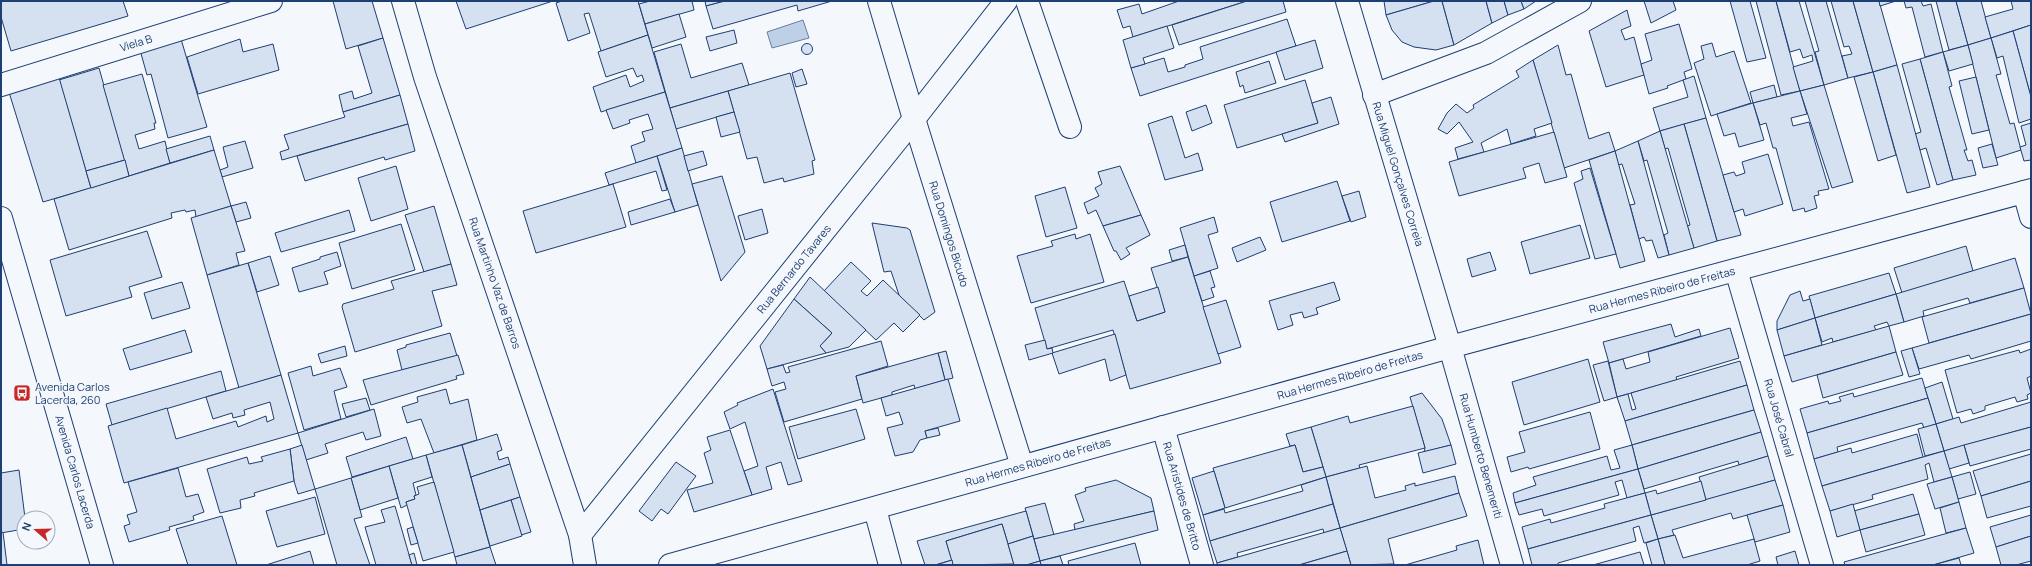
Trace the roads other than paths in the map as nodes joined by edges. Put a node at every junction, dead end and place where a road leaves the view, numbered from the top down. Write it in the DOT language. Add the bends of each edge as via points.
graph roads {
  1 [pos="271,1"];
  2 [pos="403,1"];
  3 [pos="879,1"];
  4 [pos="1006,1"];
  5 [pos="1027,1"];
  6 [pos="1347,1"];
  7 [pos="1580,1"];
  8 [pos="1,85"];
  9 [pos="1374,95"];
  10 [pos="914,120"];
  11 [pos="1070,127"];
  12 [pos="2027,191"];
  13 [pos="2031,217"];
  14 [pos="1,218"];
  15 [pos="6,249"];
  16 [pos="1736,270"];
  17 [pos="1450,347"];
  18 [pos="1163,427"];
  19 [pos="1022,466"];
  20 [pos="875,509"];
  21 [pos="580,535"];
  22 [pos="102,565"];
  23 [pos="585,565"];
  24 [pos="670,565"];
  25 [pos="890,565"];
  26 [pos="1202,565"];
  27 [pos="1512,565"];
  28 [pos="1822,565"];
  1 -- 8 [label="street, Viela B"];
  2 -- 21 [label="street, Rua Martinho Vaz de Barros" via="425,77"];
  3 -- 10 [label="street, Rua Domingos Bicudo"];
  4 -- 10 [label="street, Rua Bernardo Tavares"];
  5 -- 11 [label="street"];
  6 -- 9 [label="street, Rua Miguel Gonçalves Correia"];
  7 -- 9 [label="street" via="1486,53"];
  9 -- 17 [label="street, Rua Miguel Gonçalves Correia"];
  10 -- 19 [label="street, Rua Domingos Bicudo"];
  10 -- 21 [label="street, Rua Bernardo Tavares"];
  12 -- 13 [label="street"];
  12 -- 16 [label="street, Rua Hermes Ribeiro de Freitas"];
  14 -- 15 [label="street, Avenida Carlos Lacerda"];
  15 -- 22 [label="street, Avenida Carlos Lacerda"];
  16 -- 17 [label="street, Rua Hermes Ribeiro de Freitas"];
  16 -- 28 [label="street, Rua José Cabral"];
  17 -- 18 [label="street, Rua Hermes Ribeiro de Freitas"];
  17 -- 27 [label="street, Rua Humberto Benemeriti"];
  18 -- 19 [label="street, Rua Hermes Ribeiro de Freitas"];
  18 -- 26 [label="street, Rua Aristides de Britto"];
  19 -- 20 [label="street, Rua Hermes Ribeiro de Freitas"];
  20 -- 24 [label="street, Rua Hermes Ribeiro de Freitas"];
  20 -- 25 [label="street"];
  21 -- 23 [label="street, Rua Martinho Vaz de Barros"];
}
